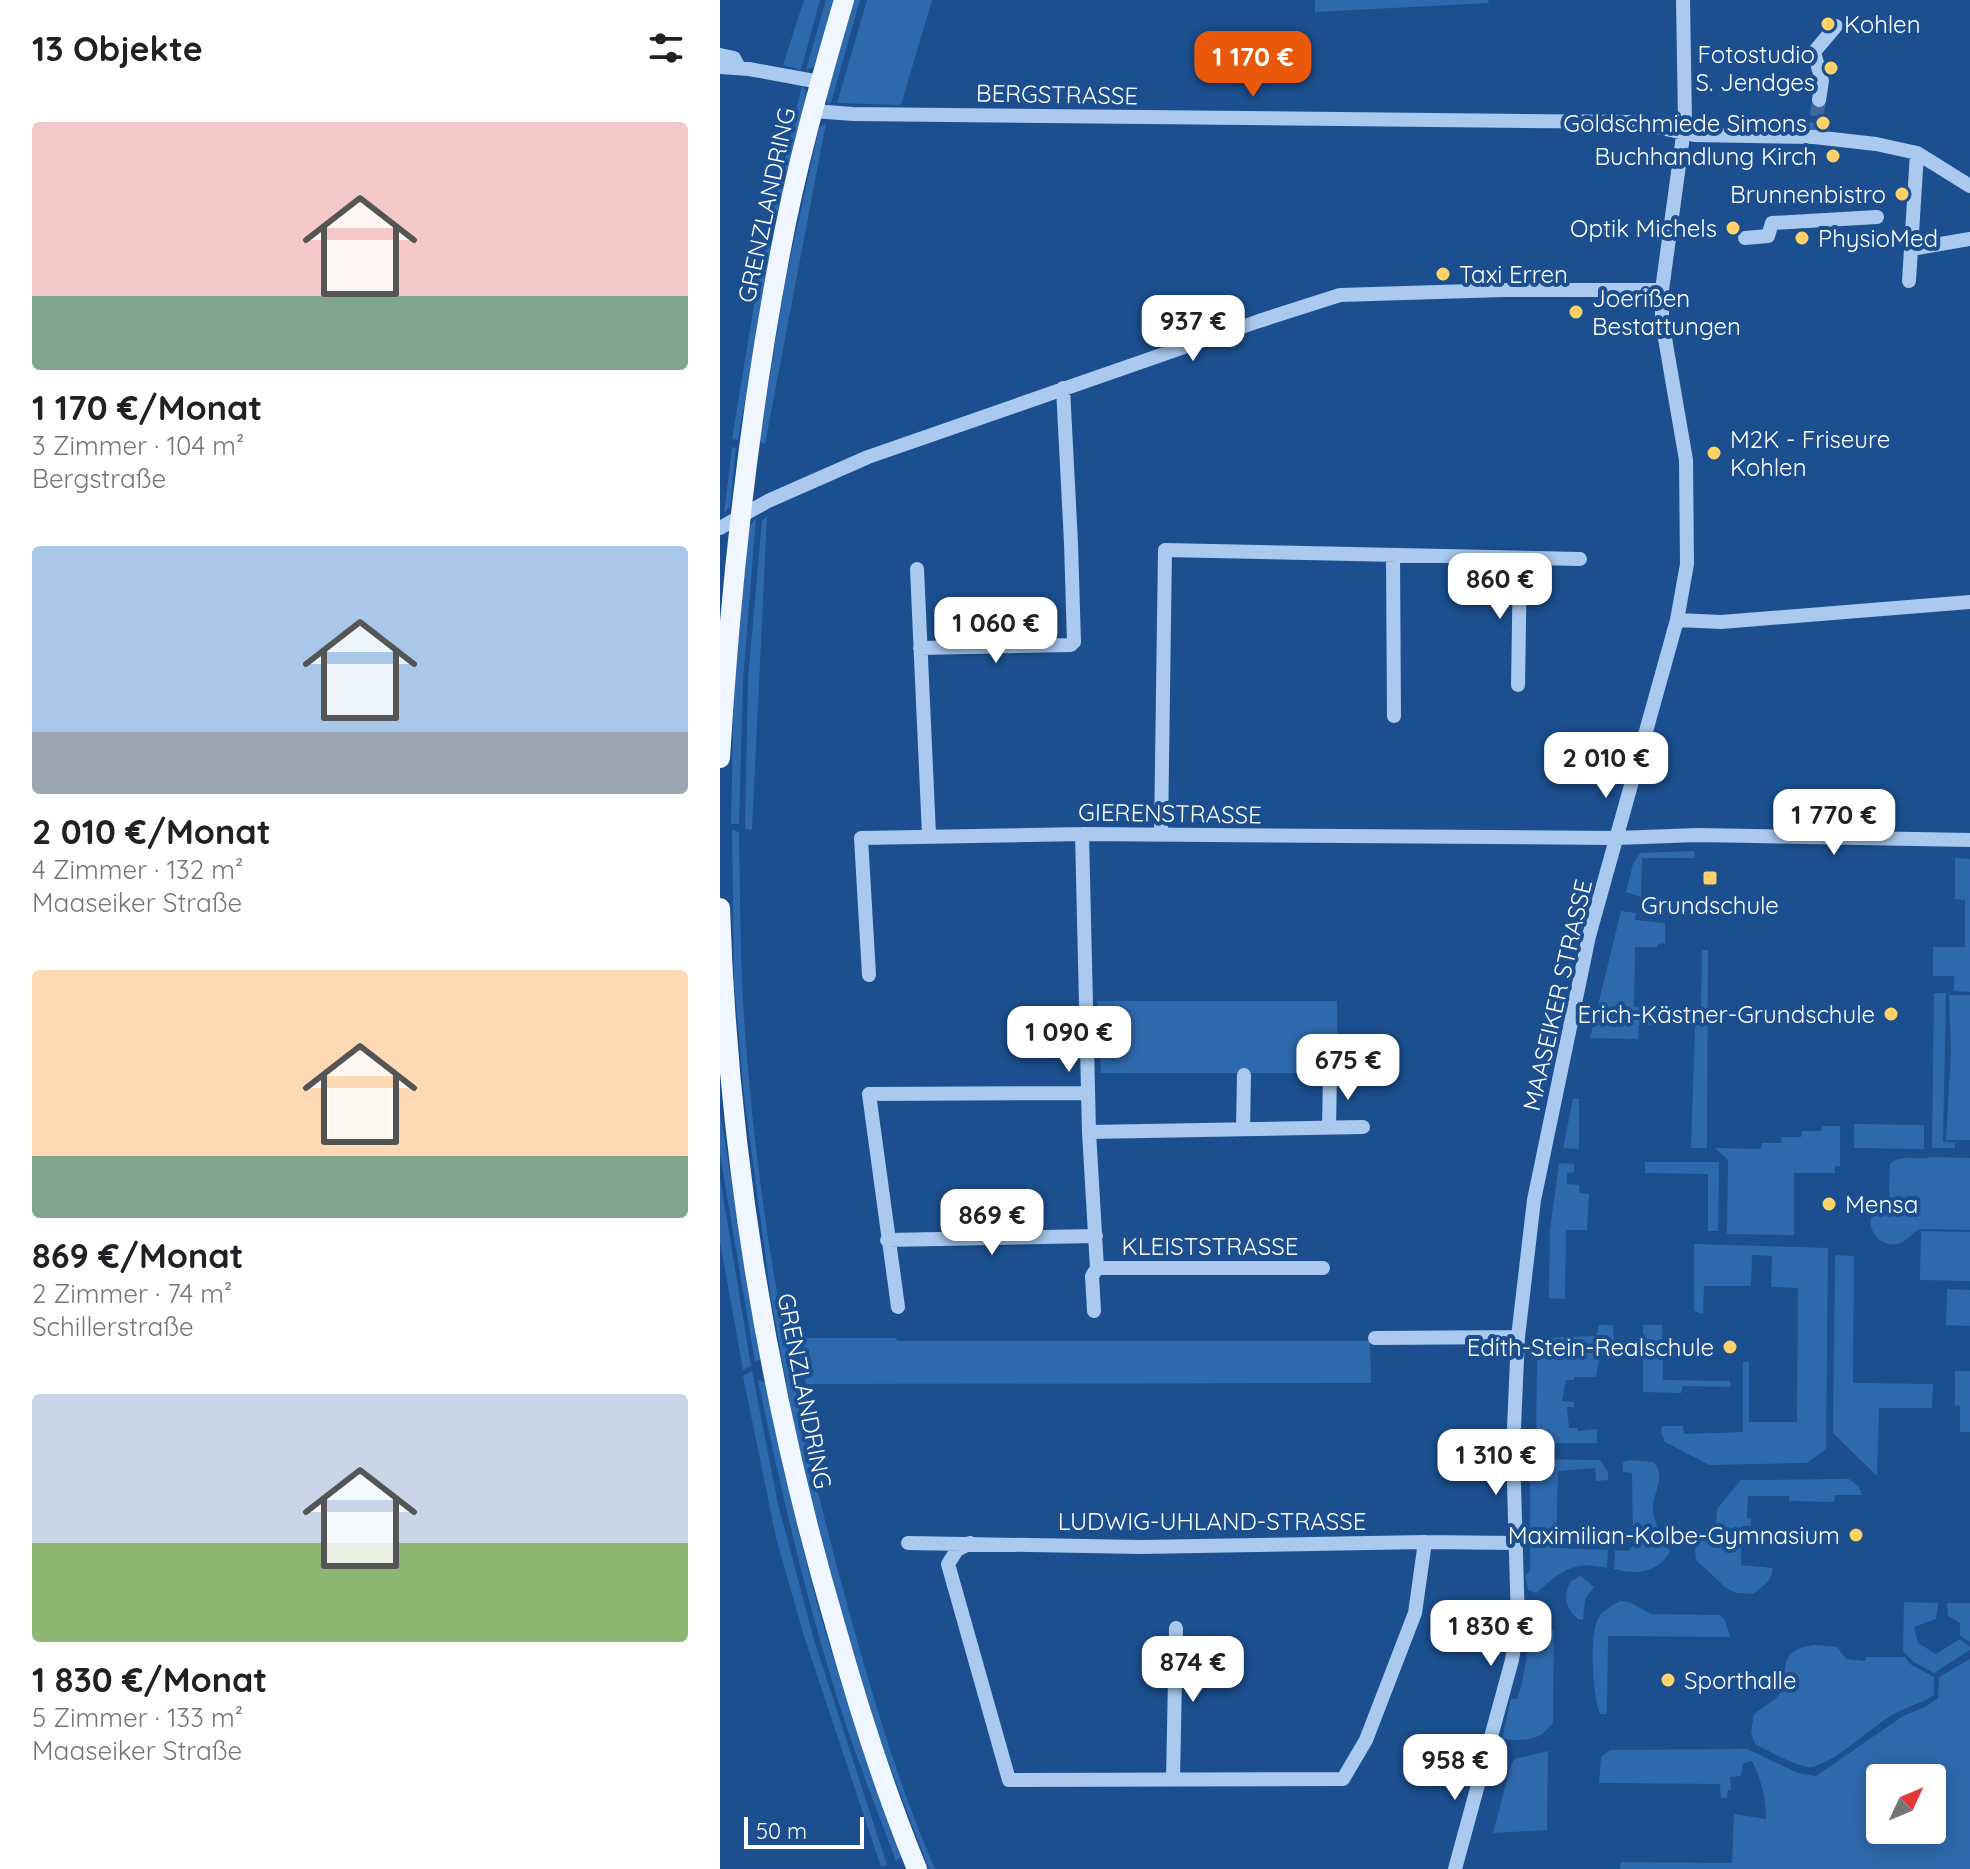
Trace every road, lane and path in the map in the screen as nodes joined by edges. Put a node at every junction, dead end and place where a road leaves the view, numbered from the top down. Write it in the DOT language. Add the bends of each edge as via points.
graph roads {
  1 [pos="844,0"];
  2 [pos="1683,0"];
  3 [pos="1836,26"];
  4 [pos="720,55"];
  5 [pos="720,67"];
  6 [pos="739,68"];
  7 [pos="820,82"];
  8 [pos="1819,100"];
  9 [pos="813,111"];
  10 [pos="1683,133"];
  11 [pos="1917,153"];
  12 [pos="1970,186"];
  13 [pos="1877,217"];
  14 [pos="1745,238"];
  15 [pos="1970,239"];
  16 [pos="1911,252"];
  17 [pos="1909,281"];
  18 [pos="1662,290"];
  19 [pos="1063,388"];
  20 [pos="739,518"];
  21 [pos="720,528"];
  22 [pos="1393,555"];
  23 [pos="1520,559"];
  24 [pos="1580,559"];
  25 [pos="917,569"];
  26 [pos="1970,602"];
  27 [pos="1677,620"];
  28 [pos="920,648"];
  29 [pos="1518,685"];
  30 [pos="1394,716"];
  31 [pos="720,758"];
  32 [pos="1082,834"];
  33 [pos="929,835"];
  34 [pos="1161,835"];
  35 [pos="1616,838"];
  36 [pos="1970,840"];
  37 [pos="720,908"];
  38 [pos="869,975"];
  39 [pos="1244,1075"];
  40 [pos="1330,1075"];
  41 [pos="1088,1093"];
  42 [pos="1363,1127"];
  43 [pos="1329,1128"];
  44 [pos="1243,1129"];
  45 [pos="1089,1132"];
  46 [pos="1096,1236"];
  47 [pos="887,1240"];
  48 [pos="1097,1268"];
  49 [pos="1323,1268"];
  50 [pos="898,1307"];
  51 [pos="1094,1311"];
  52 [pos="1518,1337"];
  53 [pos="1375,1338"];
  54 [pos="1425,1542"];
  55 [pos="908,1543"];
  56 [pos="970,1543"];
  57 [pos="1516,1543"];
  58 [pos="1176,1628"];
  59 [pos="1173,1780"];
  60 [pos="917,1869"];
  61 [pos="1455,1869"];
  1 -- 7 [label="main road, GRENZLANDRING"];
  2 -- 10 [label="street, MAASEIKER STRASSE"];
  3 -- 8 [label="street" via="1814,52 1822,81"];
  4 -- 6 [label="street" via="734,58"];
  5 -- 6 [label="street"];
  6 -- 7 [label="street"];
  7 -- 9 [label="main road, GRENZLANDRING"];
  9 -- 10 [label="street, BERGSTRASSE" via="1632,122"];
  9 -- 20 [label="main road, GRENZLANDRING" via="779,256"];
  10 -- 11 [label="street, BERGSTRASSE" via="1822,137"];
  10 -- 18 [label="street, MAASEIKER STRASSE"];
  11 -- 12 [label="street, BERGSTRASSE"];
  11 -- 16 [label="street"];
  13 -- 14 [label="street" via="1772,223 1768,236"];
  15 -- 16 [label="street"];
  16 -- 17 [label="street"];
  18 -- 19 [label="street" via="1340,295"];
  18 -- 27 [label="street, MAASEIKER STRASSE" via="1662,321 1686,460 1687,564"];
  19 -- 20 [label="street" via="868,457"];
  19 -- 28 [label="street" via="1072,643"];
  20 -- 21 [label="street"];
  20 -- 31 [label="main road, GRENZLANDRING"];
  22 -- 23 [label="street"];
  22 -- 30 [label="street"];
  22 -- 34 [label="street" via="1165,550"];
  23 -- 24 [label="street"];
  23 -- 29 [label="street"];
  25 -- 28 [label="street"];
  26 -- 27 [label="street" via="1721,622"];
  27 -- 35 [label="street, MAASEIKER STRASSE"];
  28 -- 33 [label="street"];
  32 -- 33 [label="street, GIERENSTRASSE"];
  32 -- 34 [label="street, GIERENSTRASSE"];
  32 -- 41 [label="street"];
  33 -- 38 [label="street, GIERENSTRASSE" via="861,838"];
  34 -- 35 [label="street, GIERENSTRASSE"];
  35 -- 36 [label="street, GIERENSTRASSE"];
  35 -- 52 [label="street, MAASEIKER STRASSE" via="1589,936 1534,1200"];
  37 -- 60 [label="main road, GRENZLANDRING" via="738,1156 779,1406 843,1655"];
  39 -- 44 [label="street"];
  40 -- 43 [label="street"];
  41 -- 45 [label="street"];
  41 -- 47 [label="street" via="869,1094"];
  42 -- 43 [label="street"];
  43 -- 44 [label="street"];
  44 -- 45 [label="street"];
  45 -- 46 [label="street"];
  46 -- 47 [label="street"];
  46 -- 48 [label="street"];
  47 -- 50 [label="street"];
  48 -- 49 [label="street, KLEISTSTRASSE"];
  48 -- 51 [label="street" via="1092,1276"];
  52 -- 53 [label="street"];
  52 -- 57 [label="street, MAASEIKER STRASSE"];
  54 -- 56 [label="street, LUDWIG-UHLAND-STRASSE" via="1141,1547"];
  54 -- 57 [label="street, LUDWIG-UHLAND-STRASSE"];
  54 -- 59 [label="street" via="1415,1613 1366,1740 1343,1779"];
  55 -- 56 [label="street, LUDWIG-UHLAND-STRASSE"];
  56 -- 59 [label="street" via="948,1564 1009,1780"];
  57 -- 61 [label="street, MAASEIKER STRASSE" via="1518,1623 1512,1660"];
  58 -- 59 [label="street"];
}
